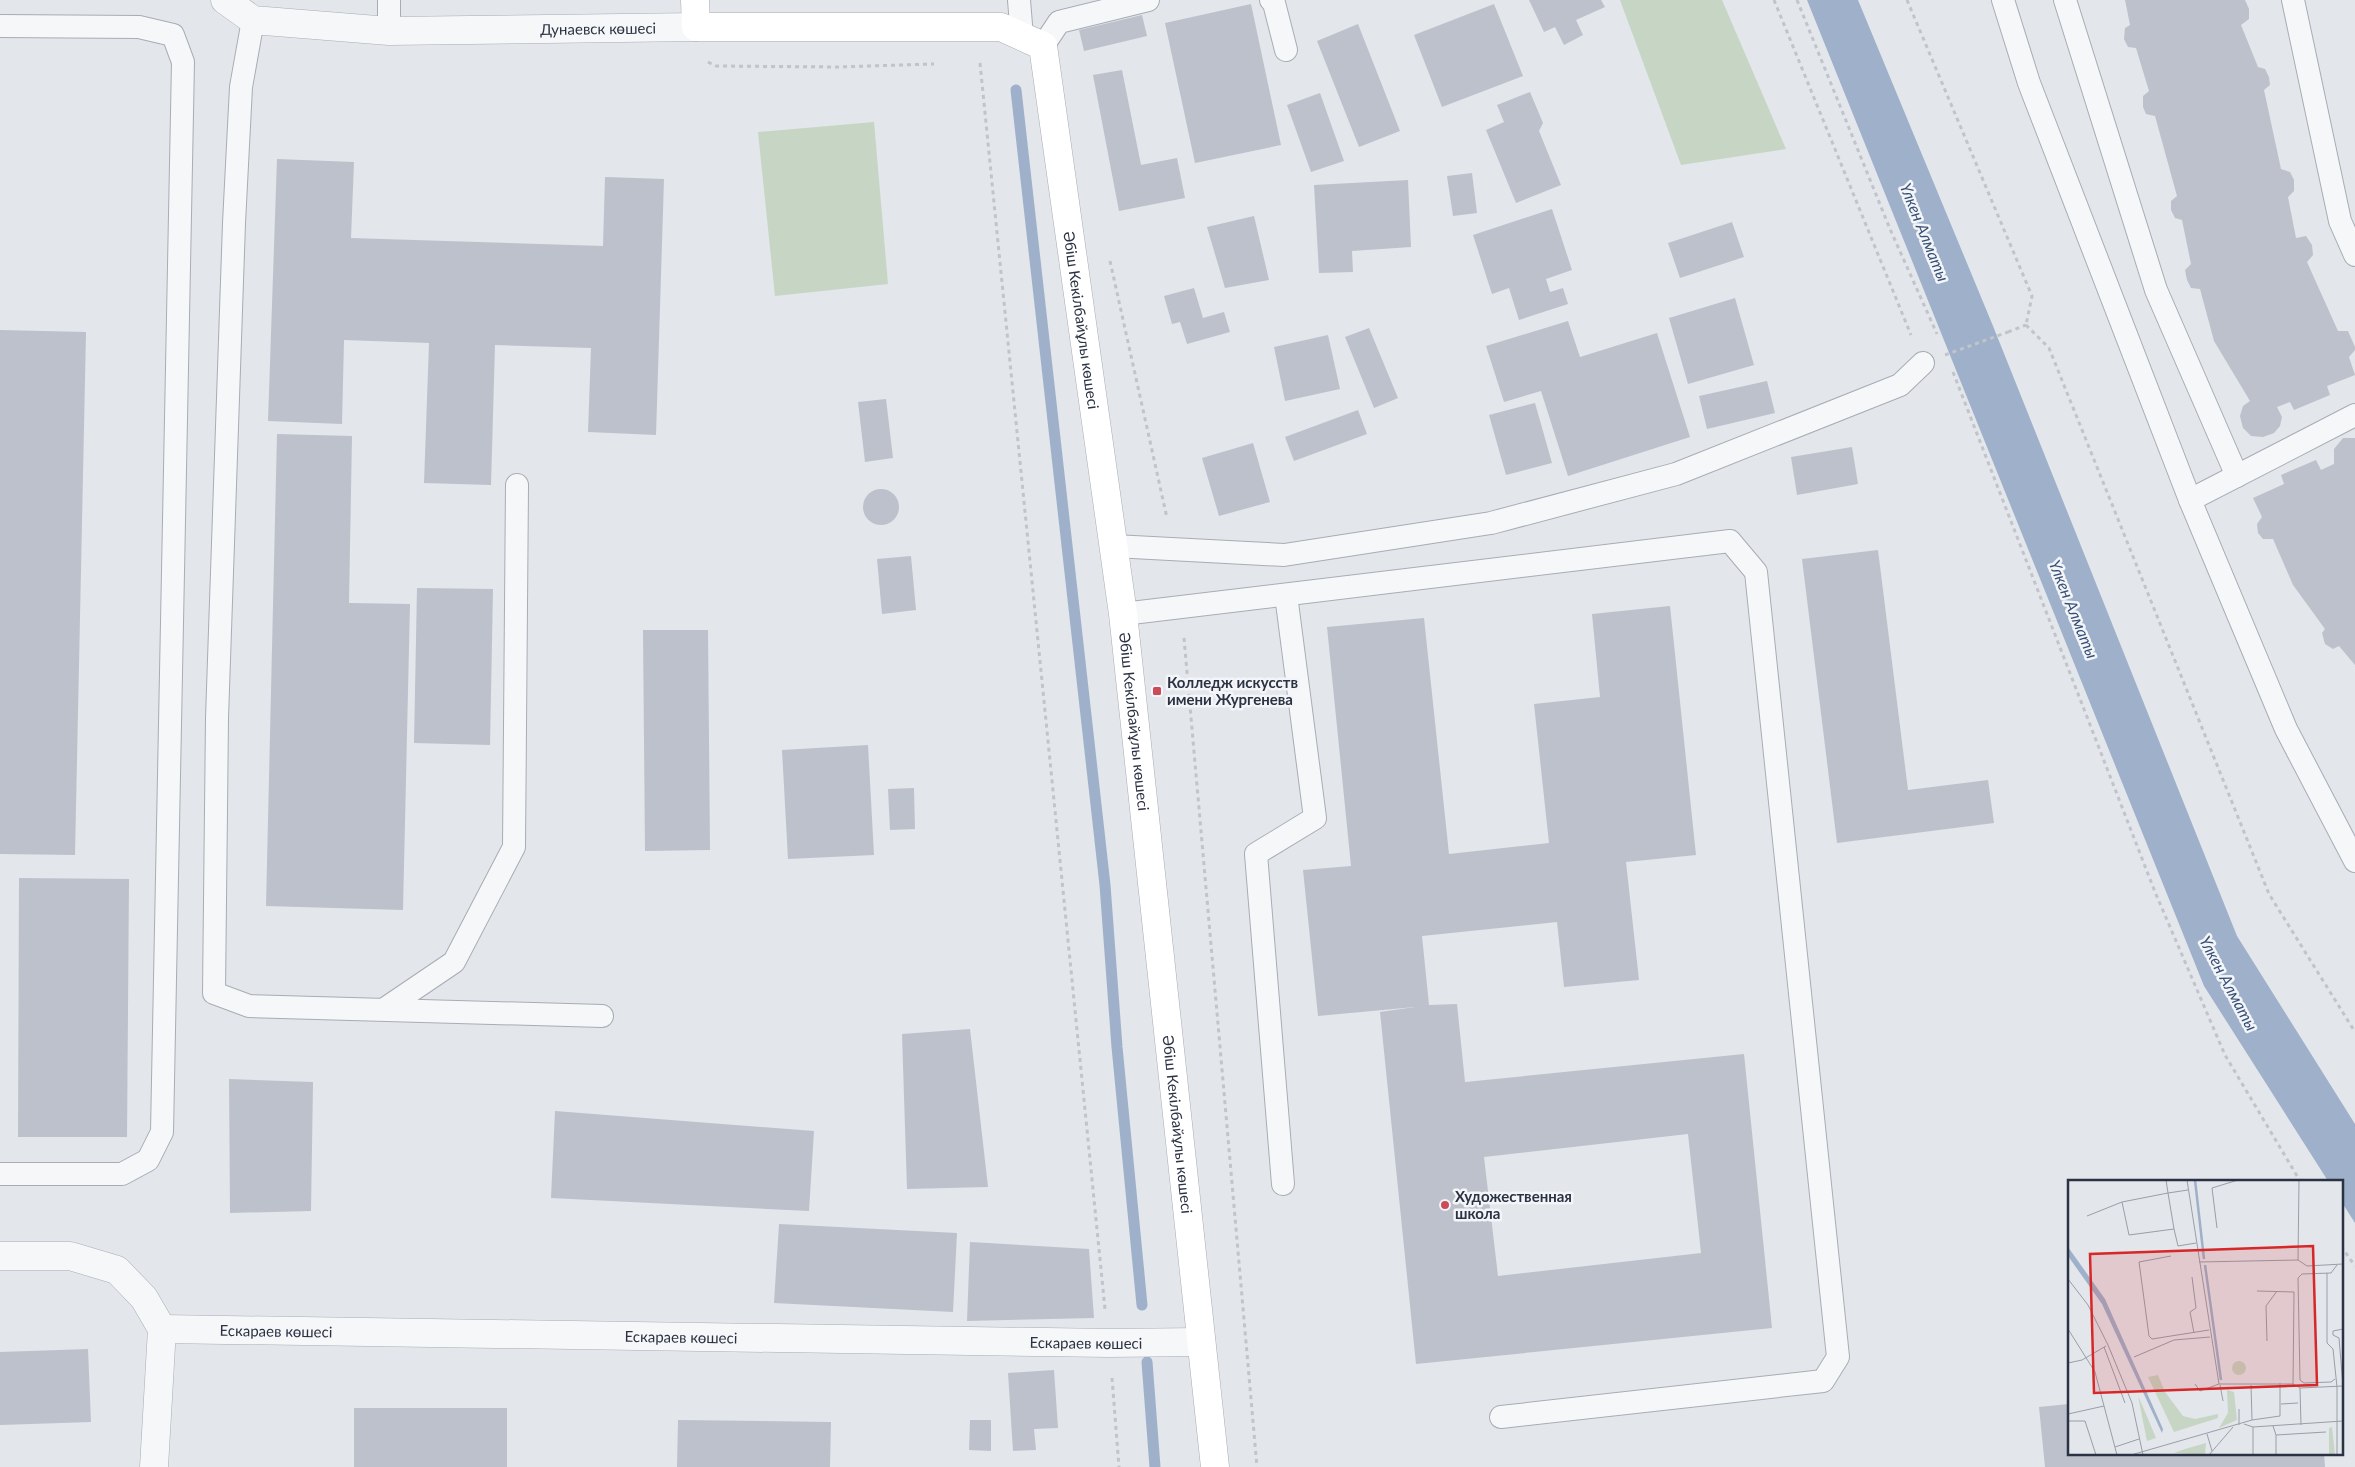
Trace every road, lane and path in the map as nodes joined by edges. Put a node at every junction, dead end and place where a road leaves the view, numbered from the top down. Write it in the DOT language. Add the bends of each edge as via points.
graph roads {
  1 [pos="225,0"];
  2 [pos="389,0"];
  3 [pos="694,0"];
  4 [pos="1019,0"];
  5 [pos="1148,0"];
  6 [pos="1271,0"];
  7 [pos="1774,0"];
  8 [pos="1797,0"];
  9 [pos="1907,0"];
  10 [pos="2003,0"];
  11 [pos="2065,0"];
  12 [pos="2293,0"];
  13 [pos="253,20"];
  14 [pos="0,26"];
  15 [pos="696,27"];
  16 [pos="389,31"];
  17 [pos="1032,42"];
  18 [pos="1286,50"];
  19 [pos="982,63"];
  20 [pos="1108,252"];
  21 [pos="2355,255"];
  22 [pos="2026,325"];
  23 [pos="1938,337"];
  24 [pos="1943,346"];
  25 [pos="1946,355"];
  26 [pos="1923,364"];
  27 [pos="1950,364"];
  28 [pos="2355,415"];
  29 [pos="2236,476"];
  30 [pos="517,485"];
  31 [pos="2190,500"];
  32 [pos="1114,546"];
  33 [pos="1174,550"];
  34 [pos="1286,595"];
  35 [pos="1181,607"];
  36 [pos="1123,614"];
  37 [pos="2355,861"];
  38 [pos="386,1008"];
  39 [pos="602,1016"];
  40 [pos="2355,1032"];
  41 [pos="0,1174"];
  42 [pos="2299,1180"];
  43 [pos="1283,1184"];
  44 [pos="2342,1247"];
  45 [pos="0,1256"];
  46 [pos="2355,1266"];
  47 [pos="162,1329"];
  48 [pos="1200,1342"];
  49 [pos="1109,1343"];
  50 [pos="1501,1417"];
  51 [pos="154,1467"];
  52 [pos="1119,1467"];
  53 [pos="1215,1467"];
  54 [pos="1257,1467"];
  1 -- 13 [label="street"];
  2 -- 16 [label="lane"];
  3 -- 15 [label="street"];
  4 -- 17 [label="lane"];
  5 -- 17 [label="lane" via="1059,22"];
  6 -- 18 [label="lane"];
  7 -- 26 [label="path"];
  8 -- 23 [label="path" via="1890,229"];
  9 -- 22 [label="path" via="2032,296"];
  10 -- 31 [label="lane" via="2029,82"];
  11 -- 29 [label="lane" via="2156,290"];
  12 -- 21 [label="lane" via="2340,221"];
  13 -- 16 [label="street, Дунаевск көшесі"];
  13 -- 38 [label="lane" via="242,87 234,222 217,718 214,993 248,1006"];
  14 -- 41 [label="lane" via="139,27 173,35 183,62 162,1132 148,1160 122,1174"];
  15 -- 16 [label="street, Дунаевск көшесі"];
  15 -- 17 [label="street, Дунаевск көшесі" via="1001,27"];
  17 -- 32 [label="street, Әбіш Кекілбайұлы көшесі"];
  19 -- 49 [label="path"];
  20 -- 33 [label="path"];
  22 -- 25 [label="path, bridge"];
  22 -- 40 [label="path" via="2049,348 2269,894"];
  24 -- 25 [label="path"];
  25 -- 26 [label="path"];
  26 -- 33 [label="lane" via="1900,385 1676,474 1491,523 1284,555"];
  27 -- 42 [label="path" via="2163,910 2225,1056"];
  28 -- 29 [label="lane"];
  29 -- 31 [label="lane"];
  30 -- 38 [label="lane" via="514,847 454,962"];
  31 -- 37 [label="lane" via="2286,729"];
  32 -- 33 [label="lane"];
  32 -- 36 [label="street, Әбіш Кекілбайұлы көшесі"];
  34 -- 35 [label="lane"];
  34 -- 43 [label="lane" via="1315,818 1256,854"];
  34 -- 50 [label="lane" via="1730,541 1756,572 1838,1357 1822,1381"];
  35 -- 36 [label="lane"];
  35 -- 54 [label="path"];
  36 -- 48 [label="street, Әбіш Кекілбайұлы көшесі"];
  38 -- 39 [label="lane"];
  44 -- 46 [label="path"];
  45 -- 47 [label="street" via="70,1256 117,1270 144,1298"];
  47 -- 49 [label="street, Ескараев көшесі"];
  47 -- 51 [label="street"];
  48 -- 49 [label="street, Ескараев көшесі"];
  48 -- 53 [label="street, Әбіш Кекілбайұлы көшесі"];
  49 -- 52 [label="path"];
}
